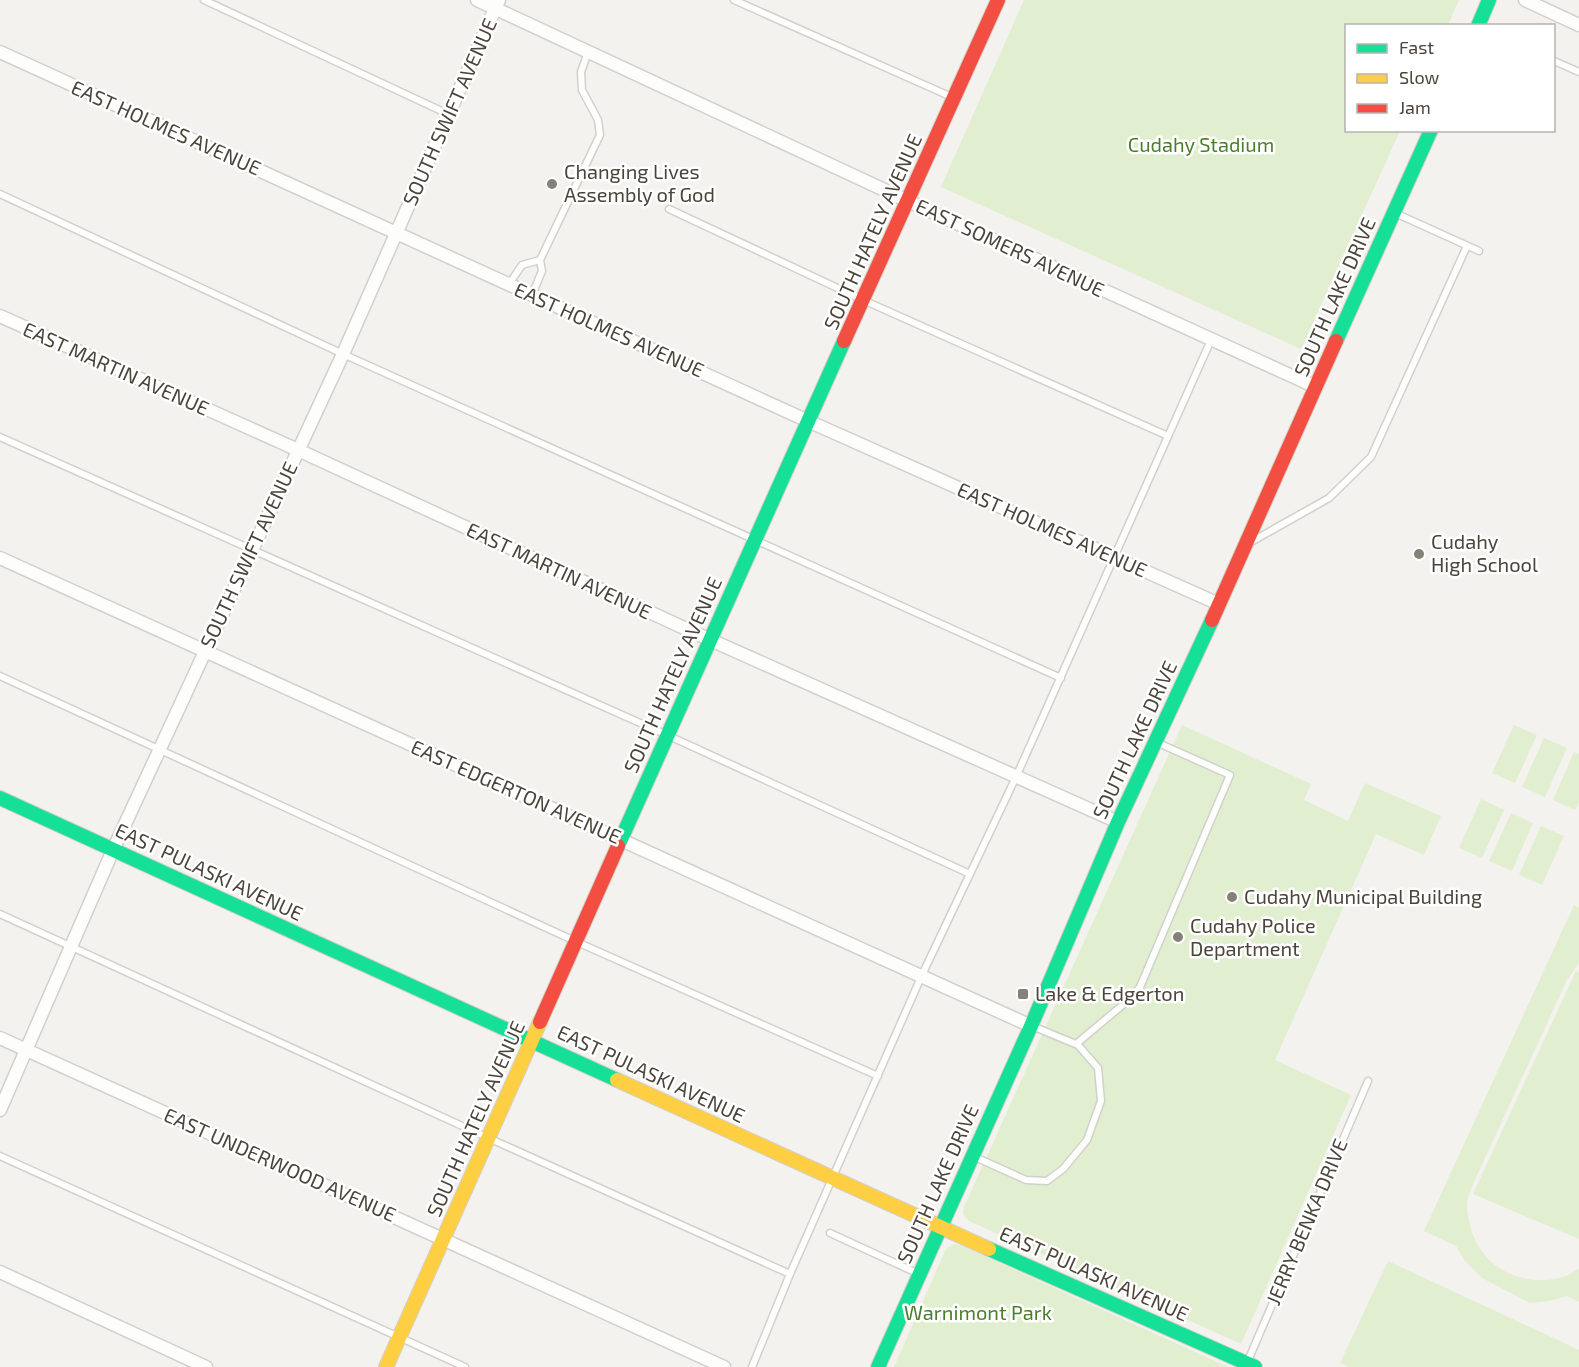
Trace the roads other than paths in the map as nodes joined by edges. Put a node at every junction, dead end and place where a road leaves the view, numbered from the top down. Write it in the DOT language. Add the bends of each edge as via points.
graph roads {
  1 [pos="204,0"];
  2 [pos="477,0"];
  3 [pos="734,0"];
  4 [pos="1489,0"];
  5 [pos="1525,0"];
  6 [pos="993,2"];
  7 [pos="497,4"];
  8 [pos="1479,24"];
  9 [pos="1579,25"];
  10 [pos="588,51"];
  11 [pos="0,52"];
  12 [pos="1555,62"];
  13 [pos="1579,72"];
  14 [pos="954,98"];
  15 [pos="449,114"];
  16 [pos="1430,132"];
  17 [pos="0,194"];
  18 [pos="908,201"];
  19 [pos="669,209"];
  20 [pos="1394,213"];
  21 [pos="397,233"];
  22 [pos="1467,246"];
  23 [pos="1479,251"];
  24 [pos="540,260"];
  25 [pos="509,284"];
  26 [pos="532,294"];
  27 [pos="863,300"];
  28 [pos="0,316"];
  29 [pos="1211,340"];
  30 [pos="343,354"];
  31 [pos="1316,387"];
  32 [pos="808,421"];
  33 [pos="1168,436"];
  34 [pos="0,437"];
  35 [pos="298,450"];
  36 [pos="754,540"];
  37 [pos="1245,545"];
  38 [pos="252,550"];
  39 [pos="0,558"];
  40 [pos="1114,558"];
  41 [pos="1219,604"];
  42 [pos="710,640"];
  43 [pos="204,651"];
  44 [pos="0,676"];
  45 [pos="1061,678"];
  46 [pos="667,735"];
  47 [pos="1156,741"];
  48 [pos="160,749"];
  49 [pos="1016,777"];
  50 [pos="0,798"];
  51 [pos="1118,822"];
  52 [pos="621,840"];
  53 [pos="113,850"];
  54 [pos="970,874"];
  55 [pos="0,914"];
  56 [pos="577,942"];
  57 [pos="72,947"];
  58 [pos="922,975"];
  59 [pos="1031,1026"];
  60 [pos="0,1038"];
  61 [pos="532,1041"];
  62 [pos="1076,1044"];
  63 [pos="26,1049"];
  64 [pos="878,1076"];
  65 [pos="1368,1082"];
  66 [pos="0,1110"];
  67 [pos="489,1138"];
  68 [pos="973,1155"];
  69 [pos="0,1156"];
  70 [pos="833,1179"];
  71 [pos="940,1227"];
  72 [pos="830,1233"];
  73 [pos="444,1240"];
  74 [pos="0,1272"];
  75 [pos="790,1274"];
  76 [pos="919,1274"];
  77 [pos="400,1337"];
  78 [pos="1250,1365"];
  79 [pos="206,1367"];
  80 [pos="386,1367"];
  81 [pos="465,1367"];
  82 [pos="724,1367"];
  83 [pos="752,1367"];
  84 [pos="878,1367"];
  1 -- 15 [label="lane"];
  2 -- 7 [label="street, EAST SOMERS AVENUE"];
  3 -- 14 [label="lane"];
  4 -- 8 [label="street"];
  5 -- 9 [label="street"];
  6 -- 14 [label="street, SOUTH HATELY AVENUE"];
  7 -- 10 [label="street, EAST SOMERS AVENUE"];
  7 -- 15 [label="street, SOUTH SWIFT AVENUE"];
  10 -- 18 [label="street, EAST SOMERS AVENUE"];
  10 -- 24 [label="lane" via="580,72 582,90 598,120 600,135"];
  11 -- 21 [label="street, EAST HOLMES AVENUE"];
  12 -- 13 [label="lane"];
  14 -- 18 [label="street, SOUTH HATELY AVENUE"];
  15 -- 21 [label="street, SOUTH SWIFT AVENUE"];
  16 -- 20 [label="street, SOUTH LAKE DRIVE"];
  17 -- 30 [label="lane"];
  18 -- 27 [label="street, SOUTH HATELY AVENUE"];
  18 -- 29 [label="street, EAST SOMERS AVENUE"];
  19 -- 27 [label="lane"];
  20 -- 22 [label="lane"];
  20 -- 31 [label="street, SOUTH LAKE DRIVE"];
  21 -- 25 [label="street, EAST HOLMES AVENUE"];
  21 -- 30 [label="street, SOUTH SWIFT AVENUE"];
  22 -- 23 [label="lane"];
  22 -- 37 [label="lane" via="1371,458 1329,498"];
  24 -- 25 [label="lane" via="522,265"];
  24 -- 26 [label="lane" via="542,271"];
  25 -- 26 [label="street, EAST HOLMES AVENUE"];
  26 -- 32 [label="street, EAST HOLMES AVENUE"];
  27 -- 32 [label="street, SOUTH HATELY AVENUE"];
  27 -- 33 [label="lane"];
  28 -- 35 [label="street, EAST MARTIN AVENUE"];
  29 -- 31 [label="street, EAST SOMERS AVENUE"];
  29 -- 33 [label="lane"];
  30 -- 35 [label="street, SOUTH SWIFT AVENUE"];
  30 -- 36 [label="lane"];
  31 -- 37 [label="street, SOUTH LAKE DRIVE"];
  32 -- 36 [label="street, SOUTH HATELY AVENUE"];
  32 -- 40 [label="street, EAST HOLMES AVENUE"];
  33 -- 40 [label="lane"];
  34 -- 38 [label="lane"];
  35 -- 38 [label="street, SOUTH SWIFT AVENUE"];
  35 -- 42 [label="street, EAST MARTIN AVENUE"];
  36 -- 42 [label="street, SOUTH HATELY AVENUE"];
  36 -- 45 [label="lane"];
  37 -- 41 [label="street, SOUTH LAKE DRIVE"];
  38 -- 43 [label="street, SOUTH SWIFT AVENUE"];
  38 -- 46 [label="lane"];
  39 -- 43 [label="street, EAST EDGERTON AVENUE"];
  40 -- 41 [label="street, EAST HOLMES AVENUE"];
  40 -- 45 [label="lane"];
  41 -- 47 [label="street, SOUTH LAKE DRIVE"];
  42 -- 46 [label="street, SOUTH HATELY AVENUE"];
  42 -- 49 [label="street, EAST MARTIN AVENUE"];
  43 -- 48 [label="street, SOUTH SWIFT AVENUE"];
  43 -- 52 [label="street, EAST EDGERTON AVENUE"];
  44 -- 48 [label="lane"];
  45 -- 49 [label="lane"];
  46 -- 52 [label="street, SOUTH HATELY AVENUE"];
  46 -- 54 [label="lane"];
  47 -- 51 [label="street, SOUTH LAKE DRIVE"];
  47 -- 62 [label="lane" via="1230,775 1140,987"];
  48 -- 53 [label="street, SOUTH SWIFT AVENUE"];
  48 -- 56 [label="lane"];
  49 -- 51 [label="street, EAST MARTIN AVENUE"];
  49 -- 54 [label="lane"];
  50 -- 53 [label="street, EAST PULASKI AVENUE"];
  51 -- 59 [label="street, SOUTH LAKE DRIVE"];
  52 -- 56 [label="street, SOUTH HATELY AVENUE"];
  52 -- 58 [label="street, EAST EDGERTON AVENUE"];
  53 -- 57 [label="street, SOUTH SWIFT AVENUE"];
  53 -- 61 [label="street, EAST PULASKI AVENUE"];
  54 -- 58 [label="lane"];
  55 -- 57 [label="lane"];
  56 -- 61 [label="street, SOUTH HATELY AVENUE"];
  56 -- 64 [label="lane"];
  57 -- 63 [label="street, SOUTH SWIFT AVENUE"];
  57 -- 67 [label="lane"];
  58 -- 59 [label="street, EAST EDGERTON AVENUE"];
  58 -- 64 [label="lane"];
  59 -- 62 [label="lane"];
  59 -- 68 [label="street, SOUTH LAKE DRIVE"];
  60 -- 63 [label="street, EAST UNDERWOOD AVENUE"];
  61 -- 67 [label="street, SOUTH HATELY AVENUE"];
  61 -- 70 [label="street, EAST PULASKI AVENUE"];
  62 -- 68 [label="lane" via="1098,1068 1101,1101 1087,1140 1063,1169 1047,1180 1026,1180"];
  63 -- 66 [label="street, SOUTH SWIFT AVENUE"];
  63 -- 73 [label="street, EAST UNDERWOOD AVENUE"];
  64 -- 70 [label="lane"];
  65 -- 78 [label="lane, JERRY BENKA DRIVE"];
  67 -- 73 [label="street, SOUTH HATELY AVENUE"];
  67 -- 75 [label="lane"];
  68 -- 71 [label="street, SOUTH LAKE DRIVE"];
  69 -- 77 [label="lane"];
  70 -- 71 [label="street, EAST PULASKI AVENUE"];
  70 -- 75 [label="lane"];
  71 -- 76 [label="street, SOUTH LAKE DRIVE"];
  71 -- 78 [label="street, EAST PULASKI AVENUE"];
  72 -- 76 [label="lane"];
  73 -- 77 [label="street, SOUTH HATELY AVENUE"];
  73 -- 82 [label="street, EAST UNDERWOOD AVENUE"];
  74 -- 79 [label="street"];
  75 -- 83 [label="lane"];
  76 -- 84 [label="street, SOUTH LAKE DRIVE"];
  77 -- 80 [label="street, SOUTH HATELY AVENUE"];
  77 -- 81 [label="lane"];
}
